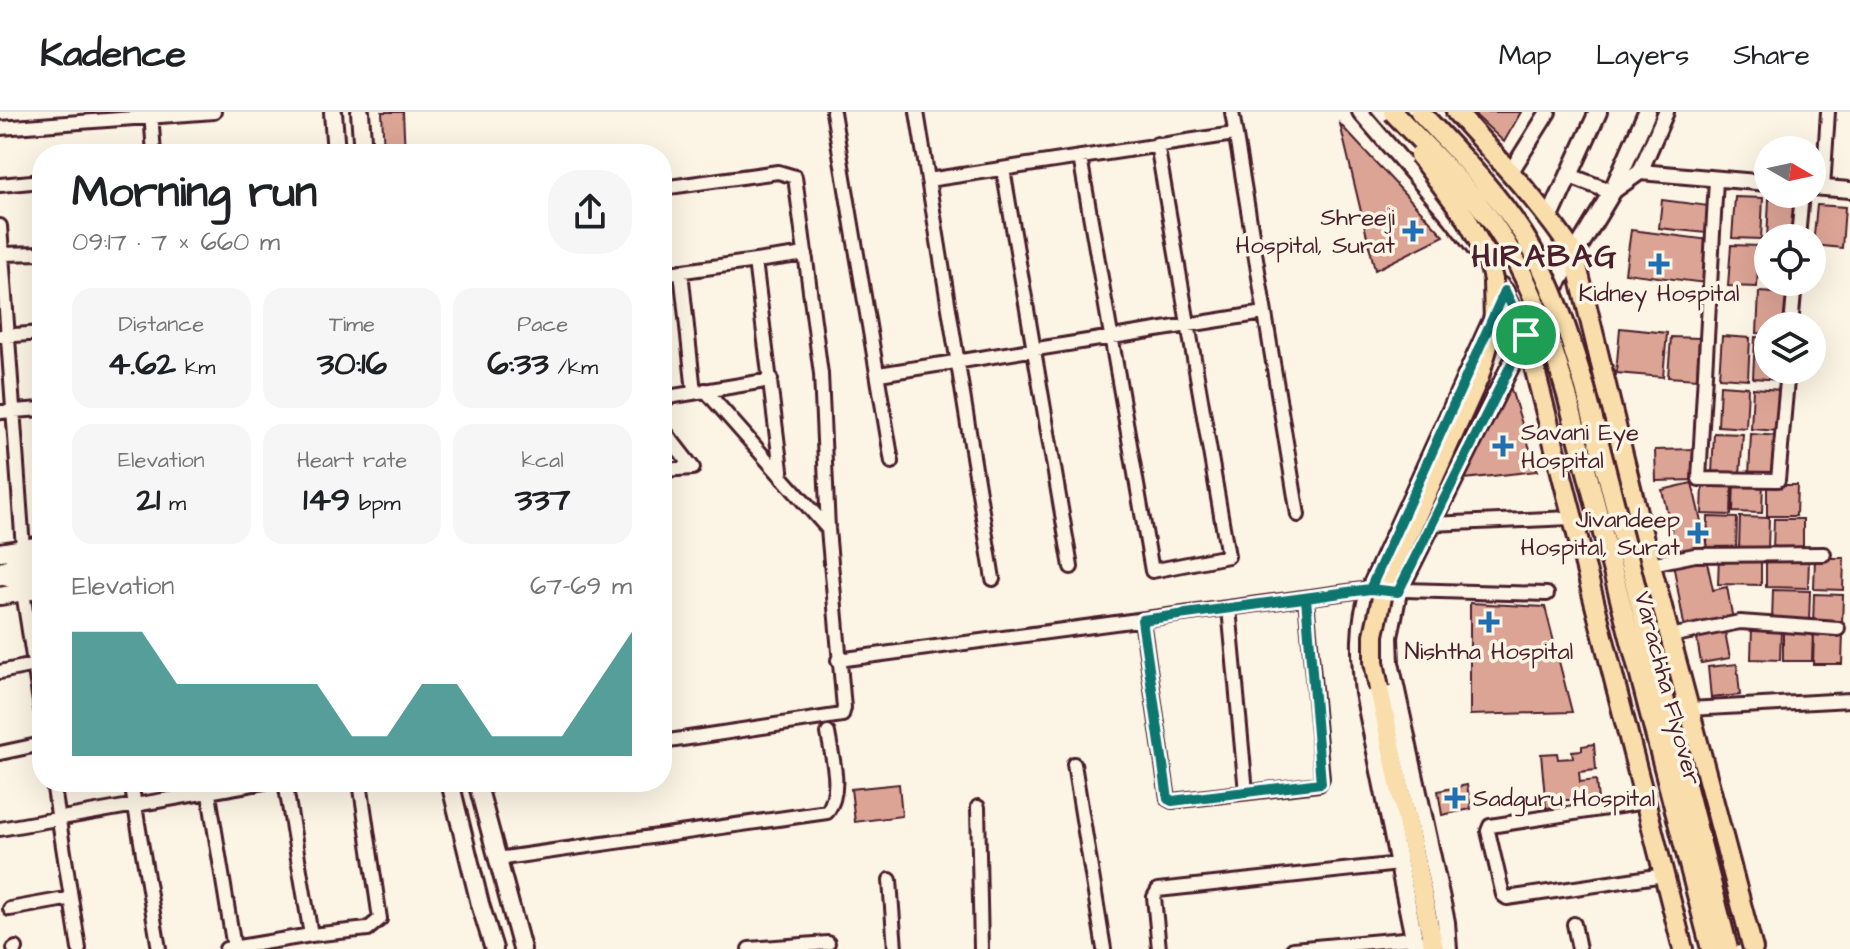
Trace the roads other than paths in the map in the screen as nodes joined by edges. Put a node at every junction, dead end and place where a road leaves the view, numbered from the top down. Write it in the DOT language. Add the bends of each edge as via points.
graph roads {
  1 [pos="214,112"];
  2 [pos="333,112"];
  3 [pos="360,112"];
  4 [pos="833,112"];
  5 [pos="917,112"];
  6 [pos="1232,112"];
  7 [pos="1360,112"];
  8 [pos="1386,112"];
  9 [pos="1393,112"];
  10 [pos="1420,112"];
  11 [pos="1456,112"];
  12 [pos="1548,112"];
  13 [pos="1598,112"];
  14 [pos="1647,112"];
  15 [pos="1666,112"];
  16 [pos="1828,112"];
  17 [pos="151,114"];
  18 [pos="0,128"];
  19 [pos="1234,134"];
  20 [pos="1824,136"];
  21 [pos="153,144"];
  22 [pos="335,144"];
  23 [pos="358,144"];
  24 [pos="1157,144"];
  25 [pos="1080,157"];
  26 [pos="1003,169"];
  27 [pos="1640,172"];
  28 [pos="1510,173"];
  29 [pos="1570,176"];
  30 [pos="928,180"];
  31 [pos="1716,180"];
  32 [pos="32,182"];
  33 [pos="1754,182"];
  34 [pos="0,185"];
  35 [pos="672,187"];
  36 [pos="1826,188"];
  37 [pos="1850,190"];
  38 [pos="1612,192"];
  39 [pos="1550,217"];
  40 [pos="0,226"];
  41 [pos="32,254"];
  42 [pos="806,254"];
  43 [pos="1574,254"];
  44 [pos="1,257"];
  45 [pos="755,261"];
  46 [pos="681,271"];
  47 [pos="672,272"];
  48 [pos="1505,291"];
  49 [pos="1264,313"];
  50 [pos="1187,326"];
  51 [pos="32,334"];
  52 [pos="1526,335"];
  53 [pos="4,336"];
  54 [pos="1111,338"];
  55 [pos="1032,350"];
  56 [pos="958,361"];
  57 [pos="879,374"];
  58 [pos="771,380"];
  59 [pos="1787,384"];
  60 [pos="699,391"];
  61 [pos="672,396"];
  62 [pos="32,410"];
  63 [pos="7,412"];
  64 [pos="672,441"];
  65 [pos="892,462"];
  66 [pos="672,469"];
  67 [pos="782,478"];
  68 [pos="1298,515"];
  69 [pos="1571,518"];
  70 [pos="1431,524"];
  71 [pos="828,529"];
  72 [pos="32,547"];
  73 [pos="23,548"];
  74 [pos="0,552"];
  75 [pos="1824,554"];
  76 [pos="32,561"];
  77 [pos="1651,564"];
  78 [pos="1071,567"];
  79 [pos="0,574"];
  80 [pos="32,576"];
  81 [pos="993,579"];
  82 [pos="1370,589"];
  83 [pos="32,591"];
  84 [pos="23,592"];
  85 [pos="1398,592"];
  86 [pos="1547,594"];
  87 [pos="0,596"];
  88 [pos="1306,598"];
  89 [pos="1229,608"];
  90 [pos="1142,620"];
  91 [pos="1838,629"];
  92 [pos="1670,636"];
  93 [pos="32,652"];
  94 [pos="838,660"];
  95 [pos="32,665"];
  96 [pos="0,672"];
  97 [pos="1850,700"];
  98 [pos="1689,709"];
  99 [pos="828,733"];
  100 [pos="672,740"];
  101 [pos="32,746"];
  102 [pos="0,753"];
  103 [pos="1074,764"];
  104 [pos="55,792"];
  105 [pos="132,792"];
  106 [pos="187,792"];
  107 [pos="209,792"];
  108 [pos="287,792"];
  109 [pos="361,792"];
  110 [pos="452,792"];
  111 [pos="480,792"];
  112 [pos="1246,792"];
  113 [pos="1645,802"];
  114 [pos="134,805"];
  115 [pos="978,807"];
  116 [pos="59,819"];
  117 [pos="0,829"];
  118 [pos="1726,849"];
  119 [pos="497,859"];
  120 [pos="1399,864"];
  121 [pos="1662,870"];
  122 [pos="890,880"];
  123 [pos="71,898"];
  124 [pos="10,909"];
  125 [pos="1574,924"];
  126 [pos="311,935"];
  127 [pos="828,943"];
  128 [pos="1417,943"];
  129 [pos="230,948"];
  130 [pos="79,949"];
  131 [pos="159,949"];
  132 [pos="494,949"];
  133 [pos="522,949"];
  134 [pos="749,949"];
  135 [pos="895,949"];
  136 [pos="981,949"];
  137 [pos="1104,949"];
  138 [pos="1159,949"];
  139 [pos="1293,949"];
  140 [pos="1434,949"];
  141 [pos="1448,949"];
  142 [pos="1579,949"];
  143 [pos="1683,949"];
  144 [pos="1711,949"];
  145 [pos="1728,949"];
  146 [pos="1753,949"];
  1 -- 17 [label="street"];
  2 -- 22 [label="main road"];
  3 -- 23 [label="main road"];
  4 -- 57 [label="street"];
  5 -- 30 [label="street"];
  6 -- 19 [label="street"];
  7 -- 48 [label="street" via="1452,219"];
  8 -- 140 [label="main road, bridge" via="1478,236 1488,259 1495,304 1479,377 1377,610 1379,689"];
  9 -- 144 [label="main road, Varachha Flyover, bridge" via="1478,203 1528,285 1549,333"];
  10 -- 145 [label="main road, Varachha Flyover, bridge" via="1491,189 1523,234 1567,328"];
  11 -- 28 [label="main road"];
  12 -- 28 [label="street"];
  13 -- 29 [label="main road"];
  14 -- 38 [label="main road"];
  15 -- 27 [label="street"];
  16 -- 20 [label="street"];
  17 -- 18 [label="street"];
  17 -- 21 [label="street"];
  19 -- 24 [label="street"];
  19 -- 49 [label="street"];
  24 -- 25 [label="street"];
  24 -- 50 [label="street"];
  25 -- 26 [label="street"];
  25 -- 54 [label="street"];
  26 -- 30 [label="street"];
  26 -- 55 [label="street"];
  27 -- 31 [label="street"];
  27 -- 38 [label="street"];
  28 -- 39 [label="main road"];
  29 -- 38 [label="street"];
  29 -- 39 [label="main road"];
  30 -- 56 [label="street"];
  31 -- 33 [label="street"];
  31 -- 59 [label="street" via="1698,479 1778,480"];
  32 -- 34 [label="street"];
  35 -- 42 [label="street" via="778,172 795,177"];
  36 -- 37 [label="street"];
  38 -- 43 [label="main road"];
  39 -- 43 [label="main road"];
  40 -- 44 [label="street"];
  41 -- 44 [label="street"];
  42 -- 45 [label="street"];
  42 -- 71 [label="street" via="821,374"];
  43 -- 52 [label="main road"];
  43 -- 77 [label="main road"];
  44 -- 53 [label="street"];
  45 -- 46 [label="street"];
  45 -- 58 [label="street"];
  46 -- 47 [label="street"];
  46 -- 60 [label="street"];
  48 -- 52 [label="street"];
  48 -- 82 [label="main road"];
  49 -- 50 [label="street"];
  49 -- 68 [label="street"];
  50 -- 54 [label="street"];
  50 -- 54 [label="street" via="1228,556 1152,571"];
  51 -- 53 [label="street"];
  52 -- 69 [label="main road"];
  52 -- 70 [label="main road"];
  53 -- 63 [label="street"];
  54 -- 55 [label="street"];
  55 -- 56 [label="street"];
  55 -- 78 [label="street"];
  56 -- 57 [label="street"];
  56 -- 81 [label="street"];
  57 -- 65 [label="street"];
  58 -- 60 [label="street"];
  58 -- 67 [label="street"];
  60 -- 61 [label="street"];
  60 -- 67 [label="street"];
  62 -- 63 [label="street"];
  63 -- 73 [label="street"];
  64 -- 66 [label="street" via="693,468"];
  67 -- 71 [label="street"];
  69 -- 70 [label="street"];
  69 -- 113 [label="main road"];
  70 -- 85 [label="main road"];
  71 -- 94 [label="street"];
  72 -- 73 [label="main road"];
  73 -- 74 [label="main road"];
  75 -- 77 [label="street" via="1689,555"];
  76 -- 79 [label="main road"];
  77 -- 92 [label="main road"];
  79 -- 80 [label="main road" via="12,579"];
  82 -- 85 [label="street"];
  82 -- 88 [label="street"];
  82 -- 120 [label="main road" via="1363,609 1360,660"];
  83 -- 84 [label="main road"];
  84 -- 87 [label="main road"];
  84 -- 93 [label="street"];
  85 -- 86 [label="street"];
  85 -- 141 [label="main road" via="1390,663"];
  88 -- 89 [label="street"];
  88 -- 112 [label="street" via="1322,780"];
  89 -- 90 [label="street"];
  89 -- 112 [label="street"];
  90 -- 94 [label="street"];
  90 -- 112 [label="street" via="1168,799"];
  91 -- 92 [label="street" via="1740,622"];
  92 -- 98 [label="main road"];
  94 -- 100 [label="street" via="842,715"];
  95 -- 96 [label="street"];
  97 -- 98 [label="street"];
  98 -- 118 [label="main road"];
  99 -- 119 [label="street" via="836,787 827,812"];
  101 -- 102 [label="street"];
  103 -- 137 [label="street"];
  104 -- 116 [label="street"];
  105 -- 114 [label="street"];
  106 -- 114 [label="street"];
  107 -- 129 [label="street"];
  108 -- 126 [label="street"];
  109 -- 126 [label="street" via="380,919 368,929"];
  110 -- 132 [label="main road"];
  111 -- 119 [label="main road"];
  113 -- 121 [label="main road"];
  113 -- 121 [label="street" via="1490,826 1503,895"];
  114 -- 116 [label="street"];
  114 -- 131 [label="street"];
  115 -- 136 [label="street"];
  116 -- 117 [label="street"];
  116 -- 123 [label="street"];
  118 -- 121 [label="main road"];
  118 -- 146 [label="main road"];
  119 -- 133 [label="main road"];
  120 -- 128 [label="main road"];
  120 -- 138 [label="street" via="1158,890 1154,897"];
  121 -- 143 [label="main road"];
  122 -- 135 [label="street"];
  123 -- 124 [label="street"];
  123 -- 130 [label="street"];
  125 -- 142 [label="street"];
  126 -- 129 [label="street"];
  127 -- 134 [label="street"];
  128 -- 139 [label="street"];
}
